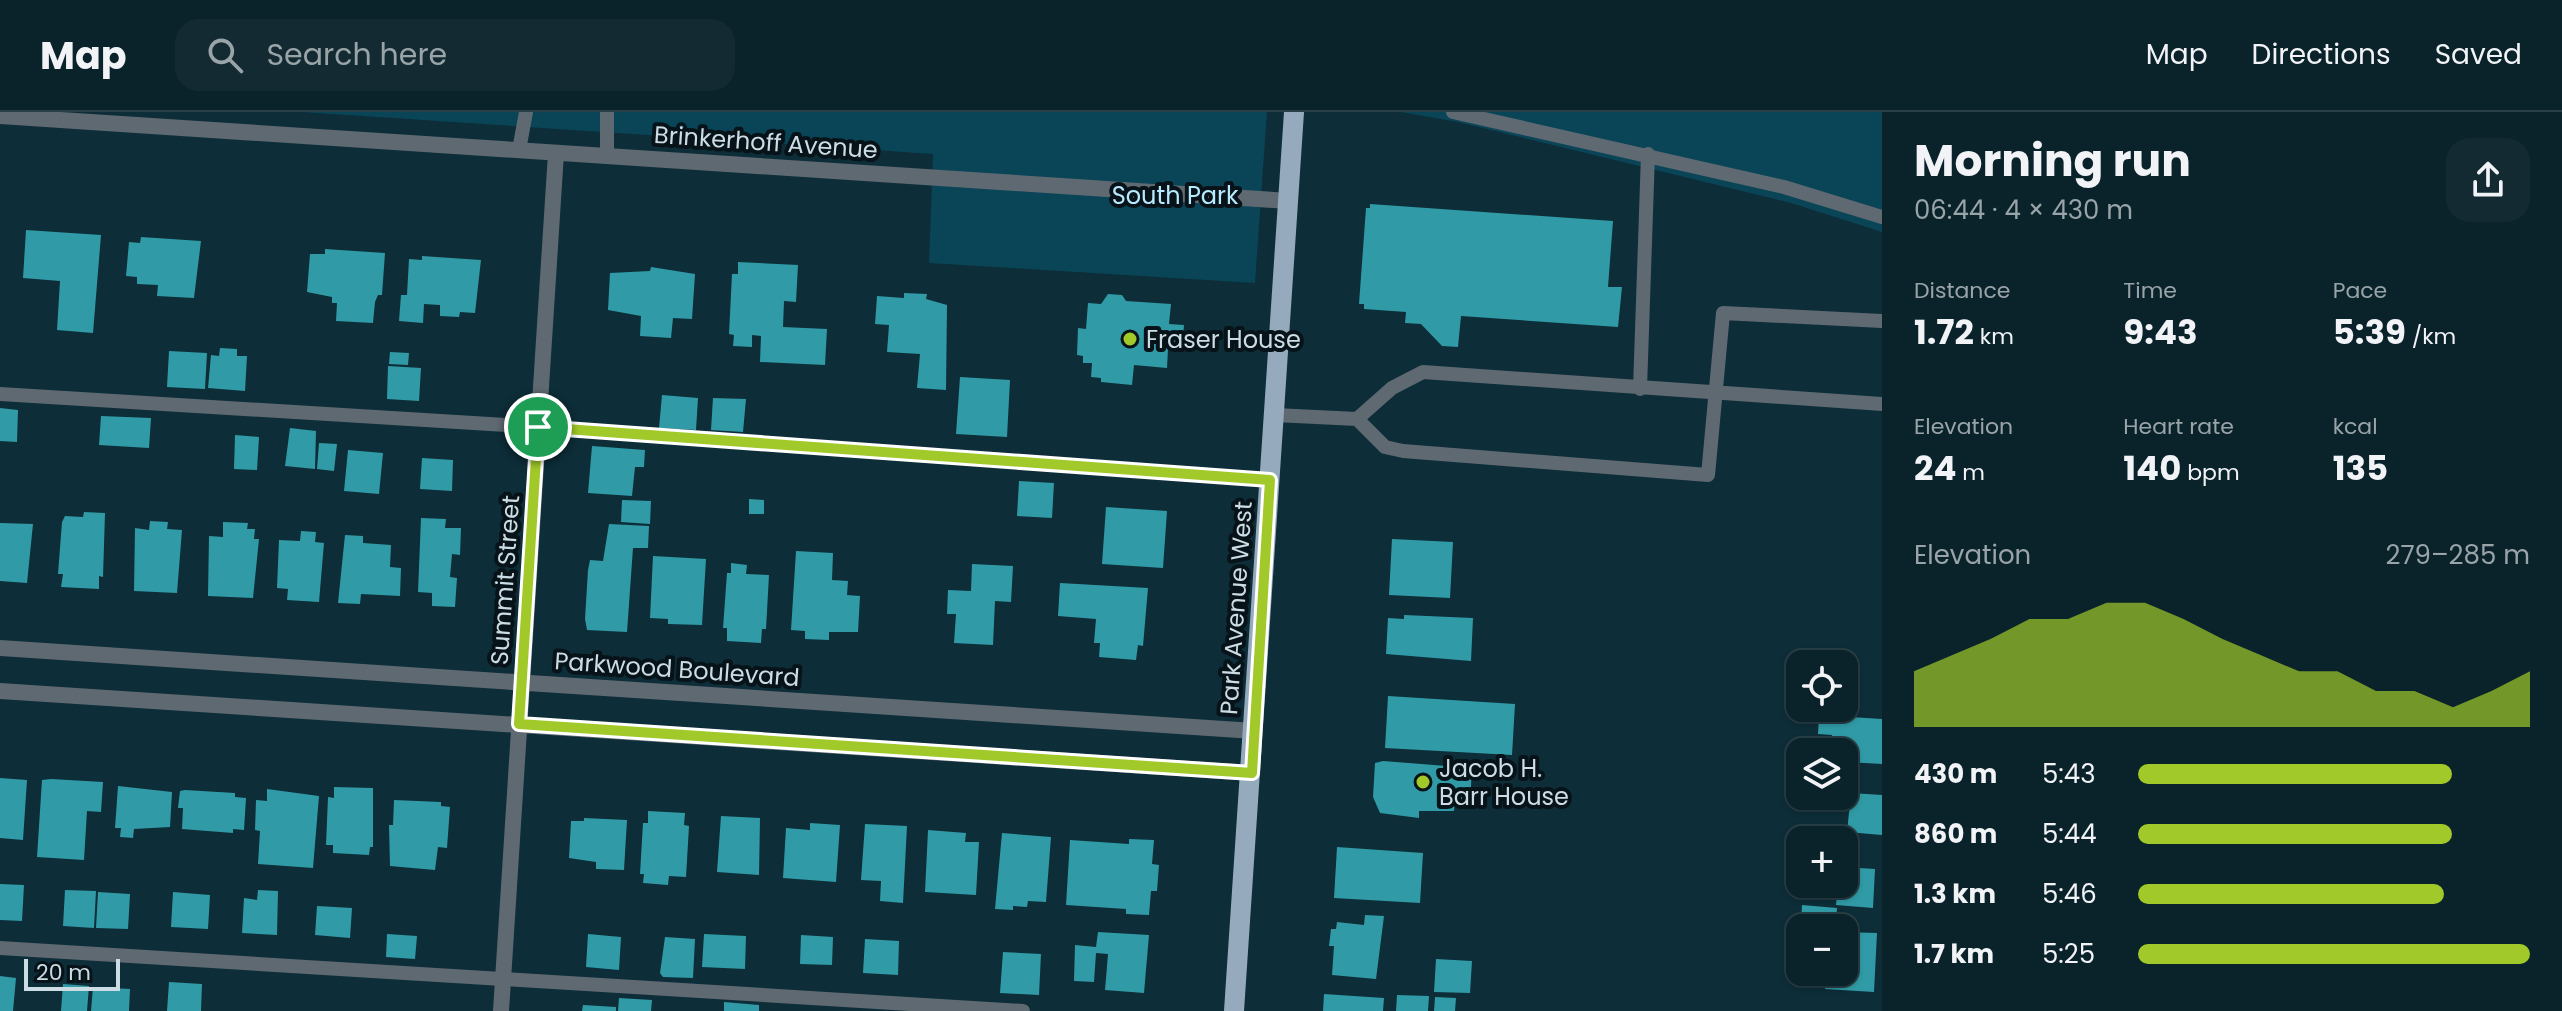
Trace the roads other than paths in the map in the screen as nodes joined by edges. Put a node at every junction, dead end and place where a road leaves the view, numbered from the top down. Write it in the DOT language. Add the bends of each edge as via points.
graph roads {
  1 [pos="526,112"];
  2 [pos="607,112"];
  3 [pos="1294,112"];
  4 [pos="1453,112"];
  5 [pos="0,116"];
  6 [pos="519,150"];
  7 [pos="556,153"];
  8 [pos="1648,154"];
  9 [pos="607,156"];
  10 [pos="1289,201"];
  11 [pos="1882,217"];
  12 [pos="1882,321"];
  13 [pos="1640,389"];
  14 [pos="0,394"];
  15 [pos="1716,395"];
  16 [pos="1882,404"];
  17 [pos="1275,415"];
  18 [pos="1357,419"];
  19 [pos="538,427"];
  20 [pos="1270,480"];
  21 [pos="0,648"];
  22 [pos="522,683"];
  23 [pos="0,691"];
  24 [pos="519,724"];
  25 [pos="1254,731"];
  26 [pos="1252,773"];
  27 [pos="0,948"];
  28 [pos="503,979"];
  29 [pos="501,1011"];
  30 [pos="1023,1011"];
  31 [pos="1234,1011"];
  1 -- 6 [label="lane"];
  2 -- 9 [label="lane"];
  3 -- 10 [label="main road, Park Avenue West"];
  4 -- 8 [label="lane"];
  5 -- 6 [label="street, Brinkerhoff Avenue"];
  6 -- 7 [label="street, Brinkerhoff Avenue"];
  7 -- 9 [label="street, Brinkerhoff Avenue"];
  7 -- 19 [label="street, Summit Street"];
  8 -- 11 [label="lane"];
  8 -- 13 [label="lane"];
  9 -- 10 [label="street, Brinkerhoff Avenue"];
  10 -- 17 [label="main road, Park Avenue West"];
  12 -- 15 [label="lane" via="1726,312 1720,317"];
  13 -- 15 [label="lane"];
  13 -- 18 [label="lane" via="1423,372 1392,388"];
  14 -- 19 [label="lane"];
  15 -- 16 [label="lane"];
  15 -- 18 [label="lane" via="1708,475 1403,451 1385,447"];
  17 -- 18 [label="lane"];
  17 -- 20 [label="main road, Park Avenue West"];
  19 -- 20 [label="lane"];
  19 -- 22 [label="street, Summit Street"];
  20 -- 25 [label="main road, Park Avenue West"];
  21 -- 22 [label="street, Parkwood Boulevard"];
  22 -- 24 [label="street, Summit Street"];
  22 -- 25 [label="street, Parkwood Boulevard"];
  23 -- 24 [label="street"];
  24 -- 26 [label="street"];
  24 -- 28 [label="street, Summit Street"];
  25 -- 26 [label="main road, Park Avenue West"];
  26 -- 31 [label="main road, Park Avenue West"];
  27 -- 28 [label="lane"];
  28 -- 29 [label="street, Summit Street"];
  28 -- 30 [label="lane"];
}
